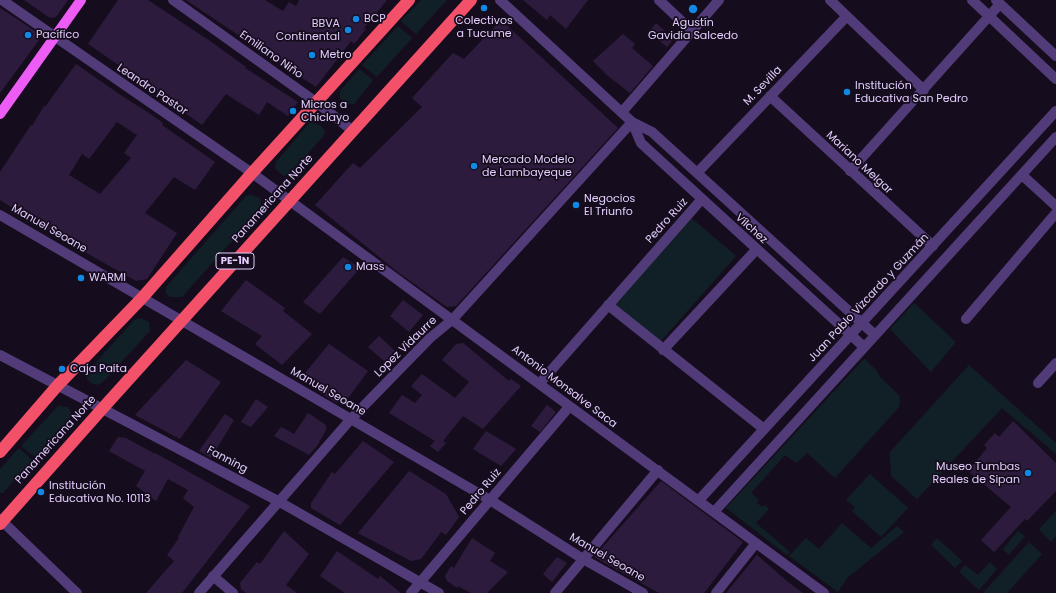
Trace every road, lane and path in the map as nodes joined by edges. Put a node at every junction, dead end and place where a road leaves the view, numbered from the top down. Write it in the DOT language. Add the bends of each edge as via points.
graph roads {
  1 [pos="2,0"];
  2 [pos="81,0"];
  3 [pos="173,0"];
  4 [pos="409,0"];
  5 [pos="471,0"];
  6 [pos="500,0"];
  7 [pos="659,0"];
  8 [pos="719,0"];
  9 [pos="830,0"];
  10 [pos="972,0"];
  11 [pos="998,2"];
  12 [pos="847,16"];
  13 [pos="989,16"];
  14 [pos="692,31"];
  15 [pos="54,37"];
  16 [pos="1056,56"];
  17 [pos="1056,79"];
  18 [pos="924,90"];
  19 [pos="770,96"];
  20 [pos="316,102"];
  21 [pos="1056,111"];
  22 [pos="622,112"];
  23 [pos="0,114"];
  24 [pos="632,122"];
  25 [pos="353,131"];
  26 [pos="1056,137"];
  27 [pos="850,171"];
  28 [pos="252,173"];
  29 [pos="697,173"];
  30 [pos="1022,175"];
  31 [pos="290,200"];
  32 [pos="701,200"];
  33 [pos="1056,206"];
  34 [pos="1056,213"];
  35 [pos="0,215"];
  36 [pos="933,246"];
  37 [pos="756,250"];
  38 [pos="142,298"];
  39 [pos="608,305"];
  40 [pos="453,319"];
  41 [pos="966,319"];
  42 [pos="181,320"];
  43 [pos="862,323"];
  44 [pos="851,335"];
  45 [pos="875,335"];
  46 [pos="864,347"];
  47 [pos="663,350"];
  48 [pos="0,355"];
  49 [pos="1056,363"];
  50 [pos="540,383"];
  51 [pos="1038,383"];
  52 [pos="58,385"];
  53 [pos="569,407"];
  54 [pos="102,409"];
  55 [pos="350,419"];
  56 [pos="764,429"];
  57 [pos="0,452"];
  58 [pos="658,470"];
  59 [pos="490,500"];
  60 [pos="699,500"];
  61 [pos="278,501"];
  62 [pos="714,512"];
  63 [pos="1,521"];
  64 [pos="756,543"];
  65 [pos="583,559"];
  66 [pos="214,576"];
  67 [pos="419,583"];
  68 [pos="78,593"];
  69 [pos="198,593"];
  70 [pos="233,593"];
  71 [pos="411,593"];
  72 [pos="439,593"];
  73 [pos="555,593"];
  74 [pos="643,593"];
  75 [pos="716,593"];
  76 [pos="824,593"];
  1 -- 15 [label="street, Leandro Pastor"];
  2 -- 15 [label="main road"];
  3 -- 20 [label="street, Emiliano Niño"];
  4 -- 20 [label="highway"];
  5 -- 25 [label="highway, Panamericana Norte / PE-1N"];
  6 -- 22 [label="street, Vílchez"];
  7 -- 14 [label="street"];
  8 -- 14 [label="street"];
  9 -- 12 [label="street"];
  10 -- 13 [label="street"];
  11 -- 13 [label="street"];
  11 -- 16 [label="street"];
  12 -- 18 [label="street"];
  12 -- 19 [label="street, M. Sevilla"];
  13 -- 17 [label="street"];
  13 -- 18 [label="street"];
  14 -- 22 [label="street"];
  15 -- 23 [label="main road"];
  15 -- 28 [label="street, Leandro Pastor"];
  18 -- 27 [label="street"];
  19 -- 27 [label="street, Mariano Melgar"];
  19 -- 29 [label="street, M. Sevilla"];
  20 -- 25 [label="street, Emiliano Niño"];
  20 -- 28 [label="highway"];
  21 -- 36 [label="street, Juan Pablo Vizcardo y Guzmán"];
  22 -- 24 [label="street, Vílchez"];
  24 -- 29 [label="street, Vílchez" via="652,132"];
  24 -- 32 [label="street, Vílchez" via="641,143"];
  24 -- 40 [label="street, Lopez Vidaurre"];
  25 -- 31 [label="highway, Panamericana Norte / PE-1N"];
  26 -- 30 [label="street"];
  27 -- 36 [label="street, Mariano Melgar"];
  28 -- 31 [label="street, Leandro Pastor"];
  28 -- 38 [label="highway"];
  29 -- 43 [label="street, Vílchez"];
  30 -- 33 [label="street"];
  30 -- 45 [label="street"];
  31 -- 40 [label="street, Antonio Monsalve Saca"];
  31 -- 42 [label="highway, Panamericana Norte / PE-1N"];
  32 -- 37 [label="street, Vílchez"];
  32 -- 39 [label="street, Pedro Ruiz"];
  34 -- 41 [label="street"];
  35 -- 38 [label="street, Manuel Seoane"];
  36 -- 43 [label="street, Juan Pablo Vizcardo y Guzmán"];
  37 -- 44 [label="street, Vílchez"];
  37 -- 47 [label="street"];
  38 -- 42 [label="street, Manuel Seoane"];
  38 -- 52 [label="highway"];
  39 -- 47 [label="street"];
  39 -- 50 [label="street, Pedro Ruiz"];
  40 -- 50 [label="street, Antonio Monsalve Saca"];
  40 -- 55 [label="street, Lopez Vidaurre" via="430,338"];
  42 -- 54 [label="highway, Panamericana Norte / PE-1N"];
  42 -- 55 [label="street, Manuel Seoane"];
  43 -- 44 [label="street, Juan Pablo Vizcardo y Guzmán"];
  43 -- 45 [label="street, Vílchez"];
  44 -- 46 [label="street, Vílchez"];
  44 -- 56 [label="street, Juan Pablo Vizcardo y Guzmán"];
  45 -- 46 [label="street"];
  46 -- 62 [label="street"];
  47 -- 56 [label="street"];
  48 -- 52 [label="street, Fanning"];
  49 -- 51 [label="street"];
  50 -- 53 [label="street, Antonio Monsalve Saca"];
  52 -- 54 [label="street, Fanning"];
  52 -- 57 [label="highway"];
  53 -- 58 [label="street, Antonio Monsalve Saca"];
  53 -- 59 [label="street, Pedro Ruiz"];
  54 -- 61 [label="street, Fanning"];
  54 -- 63 [label="highway, Panamericana Norte / PE-1N"];
  55 -- 59 [label="street, Manuel Seoane"];
  55 -- 61 [label="street, Lopez Vidaurre"];
  56 -- 60 [label="street, Juan Pablo Vizcardo y Guzmán"];
  58 -- 60 [label="street, Antonio Monsalve Saca"];
  58 -- 65 [label="street"];
  59 -- 65 [label="street, Manuel Seoane"];
  59 -- 67 [label="street, Pedro Ruiz"];
  60 -- 62 [label="street, Antonio Monsalve Saca"];
  61 -- 66 [label="street, Lopez Vidaurre"];
  61 -- 67 [label="street, Fanning"];
  62 -- 64 [label="street, Antonio Monsalve Saca"];
  63 -- 68 [label="street"];
  64 -- 75 [label="street"];
  64 -- 76 [label="street, Antonio Monsalve Saca"];
  65 -- 73 [label="street"];
  65 -- 74 [label="street, Manuel Seoane"];
  66 -- 69 [label="street, Lopez Vidaurre"];
  66 -- 70 [label="street"];
  67 -- 71 [label="street, Pedro Ruiz"];
  67 -- 72 [label="street, Fanning"];
}
